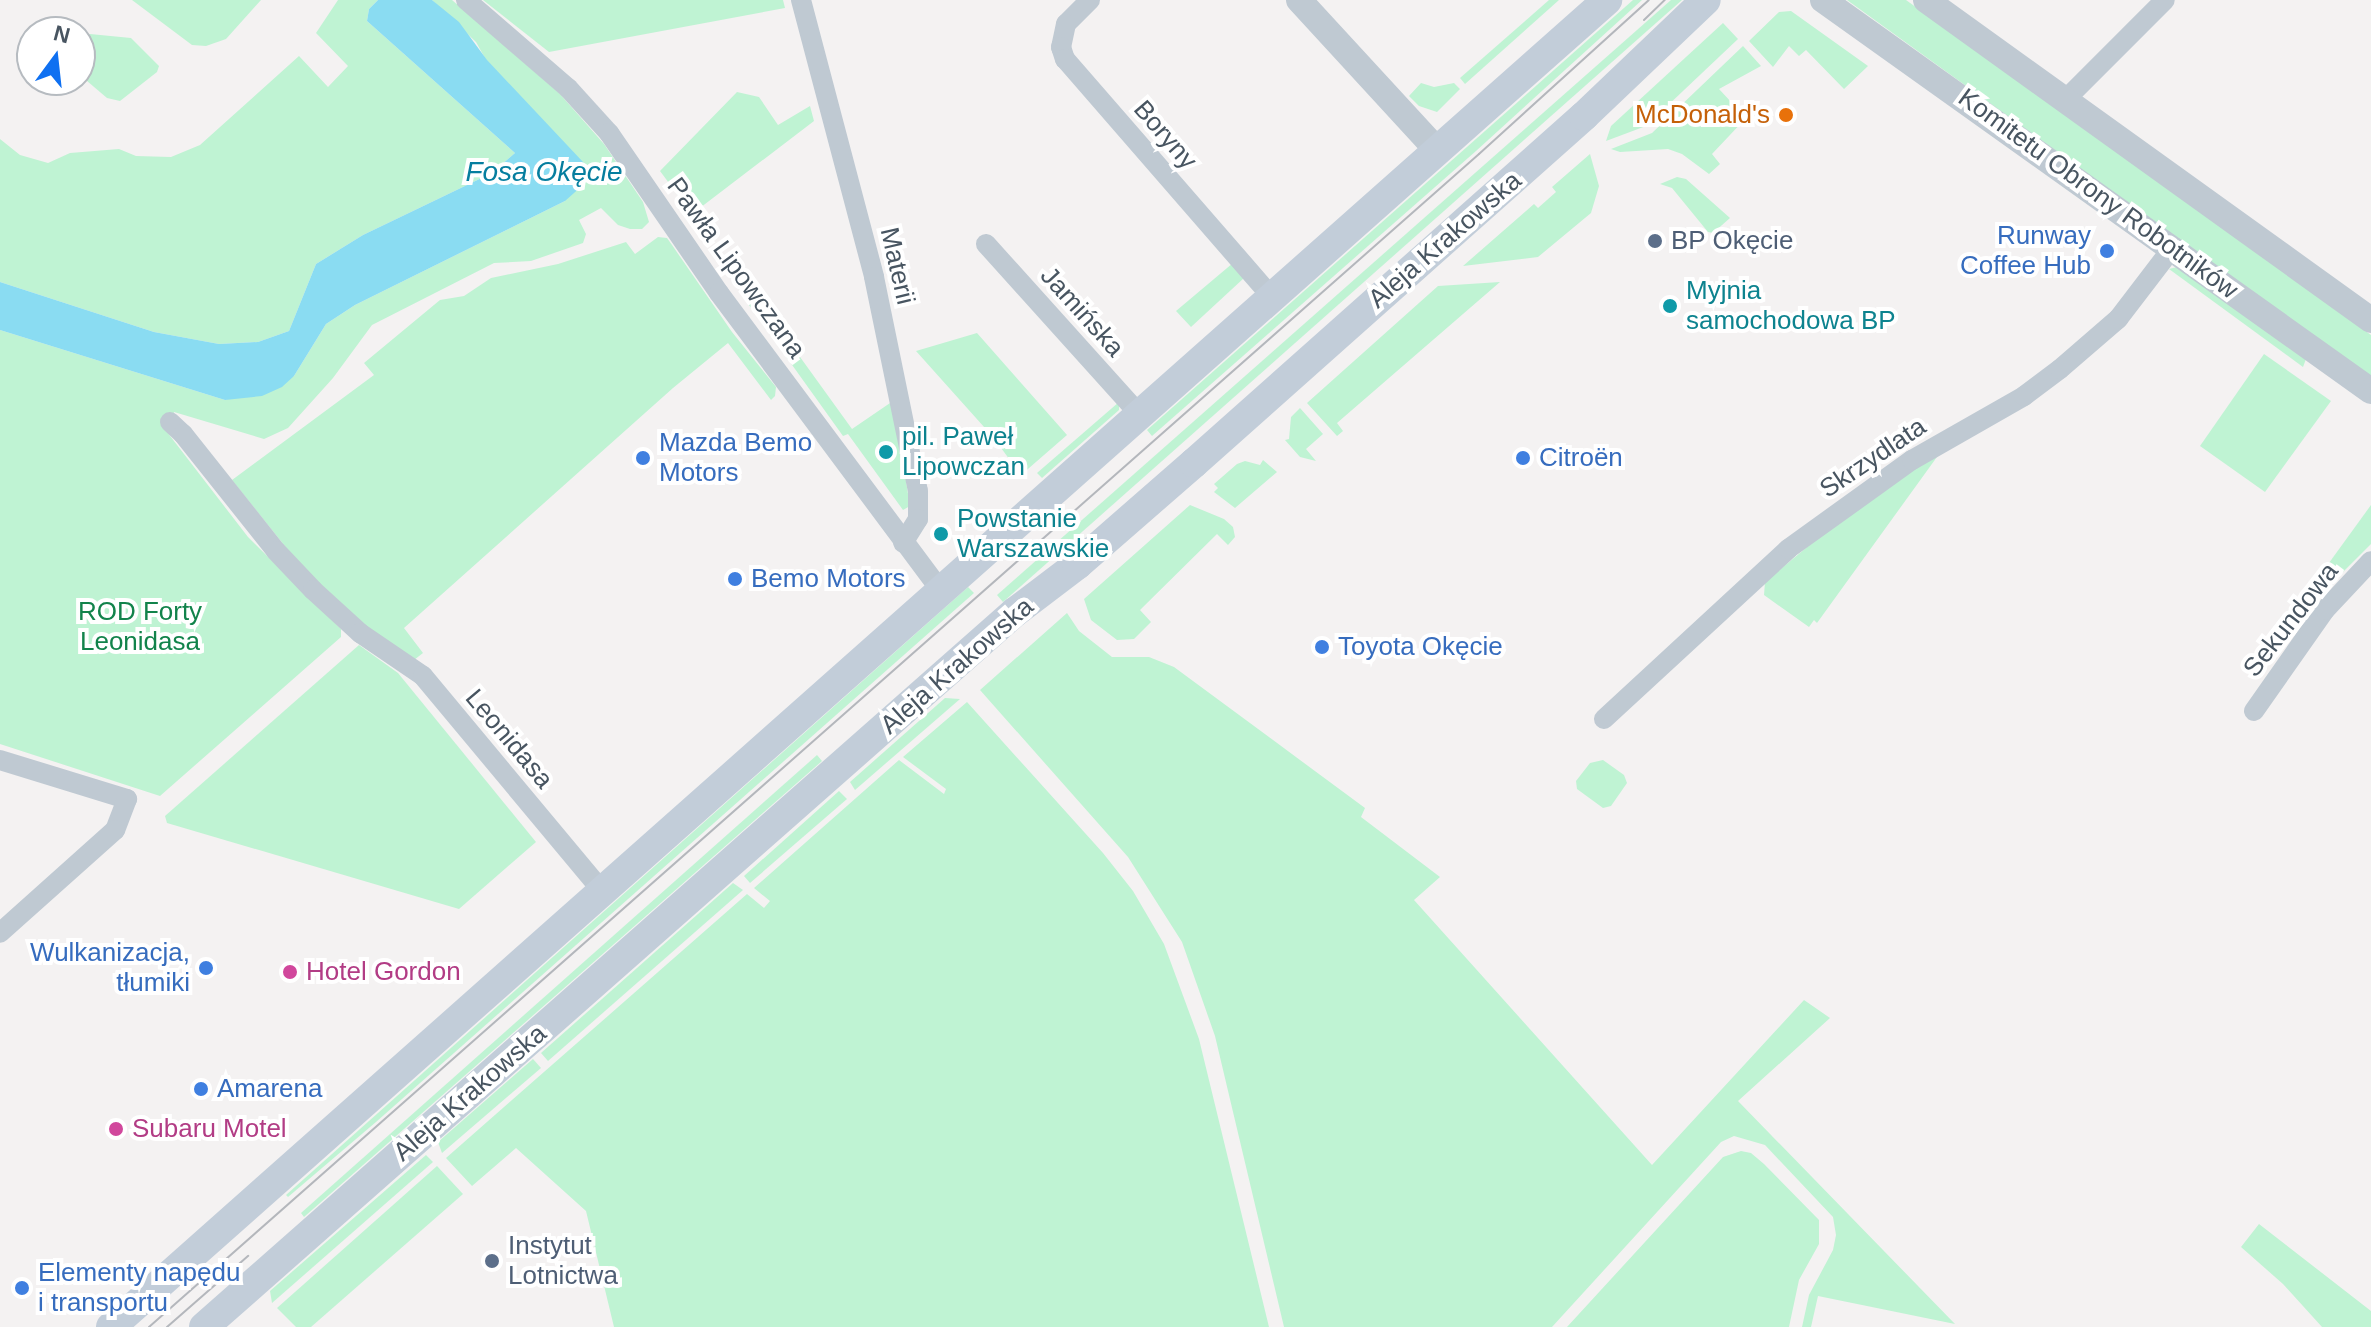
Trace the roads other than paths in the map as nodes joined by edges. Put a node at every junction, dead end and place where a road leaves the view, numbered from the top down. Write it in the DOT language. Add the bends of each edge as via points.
graph roads {
  1 [pos="466,0"];
  2 [pos="801,0"];
  3 [pos="1090,0"];
  4 [pos="1299,0"];
  5 [pos="1607,0"];
  6 [pos="1706,0"];
  7 [pos="1823,0"];
  8 [pos="1926,0"];
  9 [pos="2165,0"];
  10 [pos="2065,100"];
  11 [pos="1438,151"];
  12 [pos="986,244"];
  13 [pos="2173,247"];
  14 [pos="1273,298"];
  15 [pos="2371,320"];
  16 [pos="2371,391"];
  17 [pos="1140,415"];
  18 [pos="170,422"];
  19 [pos="903,543"];
  20 [pos="2371,561"];
  21 [pos="940,590"];
  22 [pos="2254,711"];
  23 [pos="1604,719"];
  24 [pos="0,760"];
  25 [pos="604,893"];
  26 [pos="0,933"];
  27 [pos="111,1327"];
  28 [pos="204,1327"];
  1 -- 19 [label="street, Pawła Lipowczana" via="568,88 609,133"];
  2 -- 19 [label="street, Materii" via="874,277 918,491 918,519"];
  3 -- 14 [label="street, Boryny" via="1066,24 1061,47 1065,59"];
  4 -- 11 [label="street"];
  5 -- 11 [label="main road"];
  6 -- 28 [label="main road, Aleja Krakowska" via="1584,116 1194,463 1015,612"];
  7 -- 13 [label="street, Komitetu Obrony Robotników"];
  8 -- 10 [label="street"];
  9 -- 10 [label="street"];
  10 -- 15 [label="street"];
  11 -- 14 [label="main road"];
  12 -- 17 [label="street, Jamińska"];
  13 -- 16 [label="street, Komitetu Obrony Robotników"];
  13 -- 23 [label="street, Skrzydlata" via="2118,319 2060,369 2024,396 1912,460 1788,549"];
  14 -- 17 [label="main road"];
  17 -- 21 [label="main road"];
  18 -- 25 [label="street, Leonidasa" via="276,551 360,633 423,676"];
  19 -- 21 [label="street, Pawła Lipowczana"];
  20 -- 22 [label="street, Sekundowa" via="2325,610"];
  21 -- 25 [label="main road"];
  24 -- 26 [label="street" via="127,799 115,830"];
  25 -- 27 [label="main road"];
}
